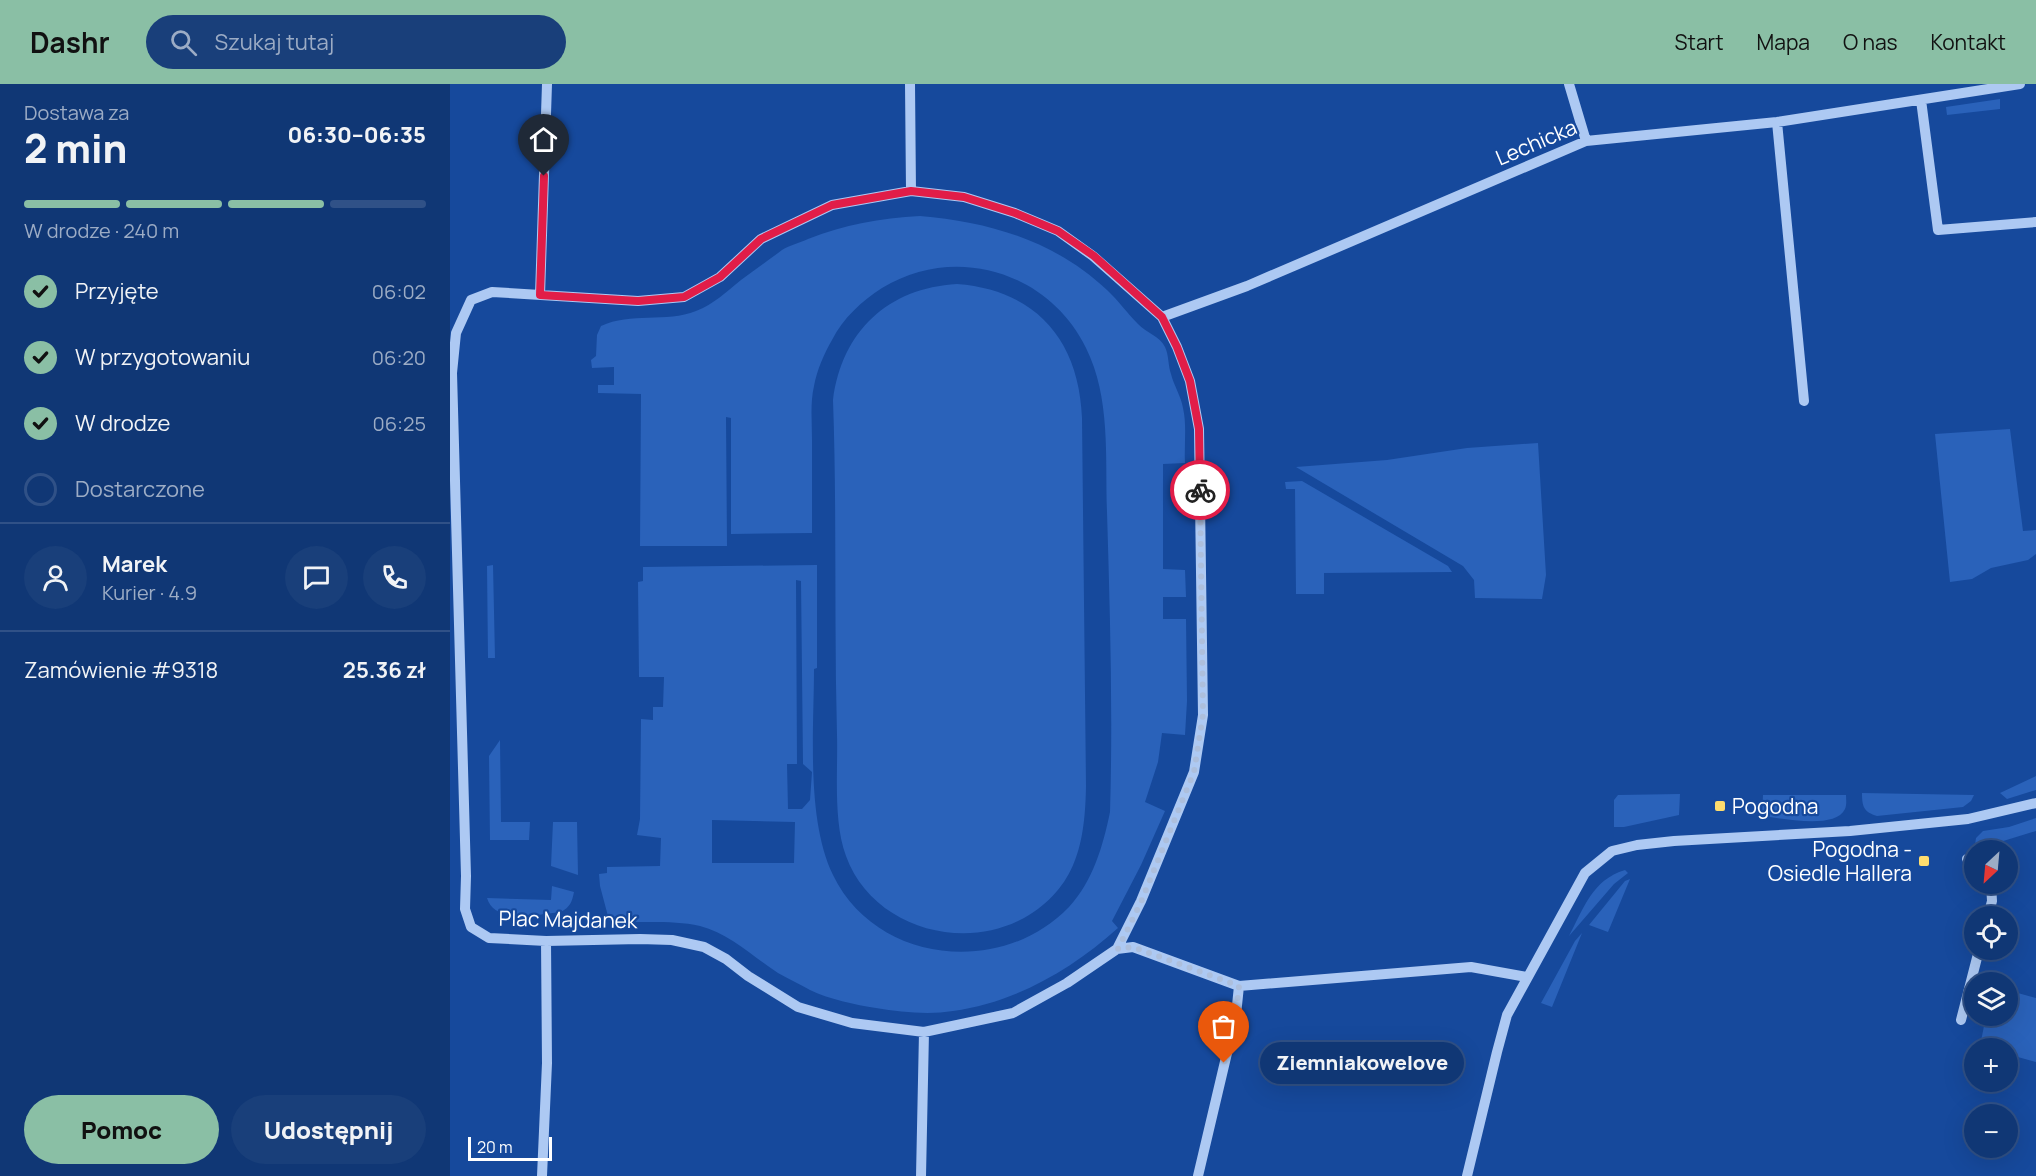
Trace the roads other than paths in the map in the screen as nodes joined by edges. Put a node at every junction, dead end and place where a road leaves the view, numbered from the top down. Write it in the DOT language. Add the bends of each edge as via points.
graph roads {
  1 [pos="547,84"];
  2 [pos="910,84"];
  3 [pos="1569,84"];
  4 [pos="2020,84"];
  5 [pos="1921,100"];
  6 [pos="1777,122"];
  7 [pos="1586,141"];
  8 [pos="911,191"];
  9 [pos="2036,222"];
  10 [pos="540,295"];
  11 [pos="1162,317"];
  12 [pos="1804,401"];
  13 [pos="454,572"];
  14 [pos="455,665"];
  15 [pos="2036,803"];
  16 [pos="546,941"];
  17 [pos="1118,949"];
  18 [pos="1976,960"];
  19 [pos="1527,977"];
  20 [pos="1239,986"];
  21 [pos="1961,1020"];
  22 [pos="924,1032"];
  23 [pos="542,1176"];
  24 [pos="921,1176"];
  25 [pos="1198,1176"];
  26 [pos="1467,1176"];
  1 -- 10 [label="street"];
  2 -- 8 [label="street"];
  3 -- 7 [label="street"];
  4 -- 5 [label="street, Lechicka"];
  5 -- 6 [label="street, Lechicka"];
  5 -- 9 [label="street" via="1938,230"];
  6 -- 7 [label="street, Lechicka"];
  6 -- 12 [label="street"];
  7 -- 11 [label="street, Lechicka" via="1247,286"];
  8 -- 10 [label="street, Plac Majdanek" via="832,205 761,239 720,277 684,297 638,301"];
  8 -- 11 [label="street, Plac Majdanek" via="964,197 1058,231 1094,256"];
  10 -- 13 [label="street, Plac Majdanek" via="492,292 471,300 456,333 452,373"];
  11 -- 17 [label="street" via="1190,381 1199,429 1203,715 1194,772"];
  13 -- 14 [label="street, Plac Majdanek"];
  14 -- 16 [label="street, Plac Majdanek" via="465,909 471,927 489,938"];
  15 -- 19 [label="street" via="1968,819 1850,831 1674,841 1612,851 1584,873"];
  16 -- 22 [label="street, Plac Majdanek" via="672,940 704,947 798,1007 852,1023"];
  16 -- 23 [label="street" via="547,1063"];
  17 -- 20 [label="street" via="1133,947"];
  17 -- 22 [label="street, Plac Majdanek" via="1014,1013"];
  18 -- 21 [label="street"];
  19 -- 20 [label="street" via="1471,967"];
  19 -- 26 [label="street" via="1508,1015"];
  20 -- 25 [label="street" via="1236,1015"];
  22 -- 24 [label="street"];
}
